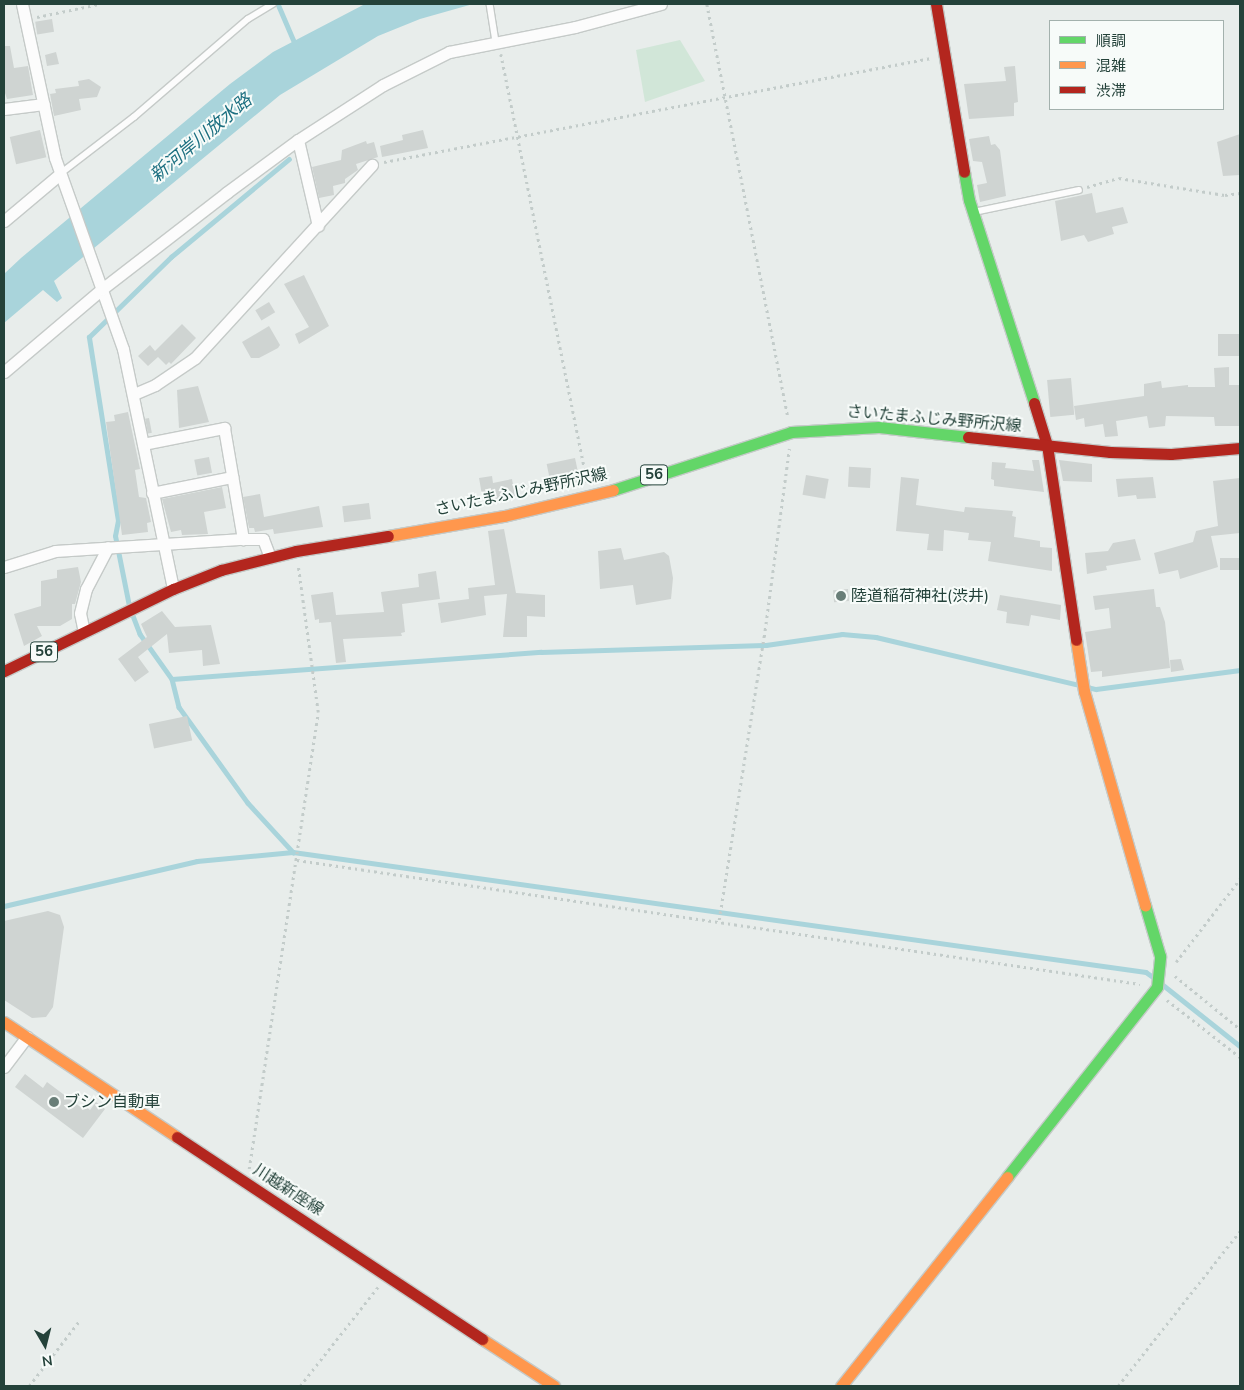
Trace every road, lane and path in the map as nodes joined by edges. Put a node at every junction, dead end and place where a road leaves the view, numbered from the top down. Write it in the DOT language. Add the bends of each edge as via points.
graph roads {
  1 [pos="22,4"];
  2 [pos="99,4"];
  3 [pos="273,4"];
  4 [pos="490,4"];
  5 [pos="661,4"];
  6 [pos="707,4"];
  7 [pos="936,4"];
  8 [pos="26,19"];
  9 [pos="496,37"];
  10 [pos="945,56"];
  11 [pos="726,96"];
  12 [pos="44,104"];
  13 [pos="4,109"];
  14 [pos="517,134"];
  15 [pos="298,140"];
  16 [pos="372,165"];
  17 [pos="62,179"];
  18 [pos="1079,190"];
  19 [pos="1240,193"];
  20 [pos="973,213"];
  21 [pos="4,221"];
  22 [pos="318,226"];
  23 [pos="100,285"];
  24 [pos="4,372"];
  25 [pos="134,394"];
  26 [pos="791,432"];
  27 [pos="143,444"];
  28 [pos="1047,445"];
  29 [pos="1240,448"];
  30 [pos="232,477"];
  31 [pos="152,492"];
  32 [pos="590,497"];
  33 [pos="243,539"];
  34 [pos="162,544"];
  35 [pos="108,547"];
  36 [pos="296,551"];
  37 [pos="270,557"];
  38 [pos="4,567"];
  39 [pos="173,589"];
  40 [pos="84,632"];
  41 [pos="4,671"];
  42 [pos="297,860"];
  43 [pos="1240,879"];
  44 [pos="720,920"];
  45 [pos="1165,971"];
  46 [pos="1153,992"];
  47 [pos="4,1022"];
  48 [pos="1240,1029"];
  49 [pos="27,1038"];
  50 [pos="1240,1057"];
  51 [pos="4,1067"];
  52 [pos="247,1182"];
  53 [pos="1240,1230"];
  54 [pos="388,1274"];
  55 [pos="80,1320"];
  56 [pos="29,1386"];
  57 [pos="300,1386"];
  58 [pos="554,1386"];
  59 [pos="840,1386"];
  60 [pos="1118,1386"];
  1 -- 8 [label="street"];
  2 -- 8 [label="path"];
  3 -- 17 [label="lane" via="248,19"];
  4 -- 9 [label="lane"];
  5 -- 9 [label="street" via="576,27"];
  6 -- 11 [label="path"];
  7 -- 10 [label="main road"];
  8 -- 12 [label="street"];
  9 -- 14 [label="path"];
  9 -- 15 [label="street" via="449,52 383,85"];
  10 -- 11 [label="path"];
  10 -- 20 [label="main road"];
  11 -- 14 [label="path"];
  11 -- 26 [label="path"];
  12 -- 13 [label="street"];
  12 -- 17 [label="street"];
  14 -- 16 [label="path"];
  14 -- 32 [label="path"];
  15 -- 22 [label="street"];
  15 -- 23 [label="street"];
  16 -- 22 [label="street"];
  17 -- 21 [label="street"];
  17 -- 23 [label="street"];
  18 -- 19 [label="path" via="1119,178 1225,195"];
  18 -- 20 [label="lane"];
  20 -- 28 [label="main road"];
  22 -- 25 [label="street" via="264,279 195,358 155,386"];
  23 -- 24 [label="street"];
  23 -- 25 [label="street" via="124,349"];
  25 -- 27 [label="street"];
  26 -- 28 [label="main road, さいたまふじみ野所沢線 / 56" via="878,427"];
  26 -- 32 [label="main road, さいたまふじみ野所沢線 / 56"];
  26 -- 44 [label="path" via="764,637"];
  27 -- 30 [label="street" via="224,428"];
  27 -- 31 [label="street"];
  28 -- 29 [label="main road, さいたまふじみ野所沢線 / 56" via="1171,454"];
  28 -- 45 [label="main road" via="1084,691"];
  30 -- 31 [label="street"];
  30 -- 33 [label="street"];
  31 -- 34 [label="street"];
  32 -- 36 [label="main road, さいたまふじみ野所沢線 / 56" via="504,516"];
  33 -- 34 [label="street"];
  33 -- 37 [label="street" via="263,539"];
  34 -- 35 [label="street"];
  34 -- 39 [label="street"];
  35 -- 38 [label="street" via="55,551"];
  35 -- 40 [label="street" via="84,597 80,613"];
  36 -- 37 [label="main road, さいたまふじみ野所沢線 / 56"];
  36 -- 42 [label="path" via="318,712"];
  37 -- 39 [label="main road, さいたまふじみ野所沢線 / 56"];
  39 -- 40 [label="main road, さいたまふじみ野所沢線 / 56"];
  40 -- 41 [label="main road, さいたまふじみ野所沢線 / 56"];
  42 -- 44 [label="path"];
  42 -- 52 [label="path"];
  43 -- 45 [label="path"];
  44 -- 46 [label="path" via="1139,983"];
  45 -- 46 [label="main road"];
  45 -- 48 [label="path"];
  46 -- 50 [label="path" via="1170,1001"];
  46 -- 59 [label="main road"];
  47 -- 49 [label="main road, 川越新座線"];
  49 -- 51 [label="street"];
  49 -- 52 [label="main road, 川越新座線"];
  52 -- 54 [label="main road, 川越新座線"];
  53 -- 60 [label="path"];
  54 -- 57 [label="path"];
  54 -- 58 [label="main road, 川越新座線"];
  55 -- 56 [label="path"];
}
